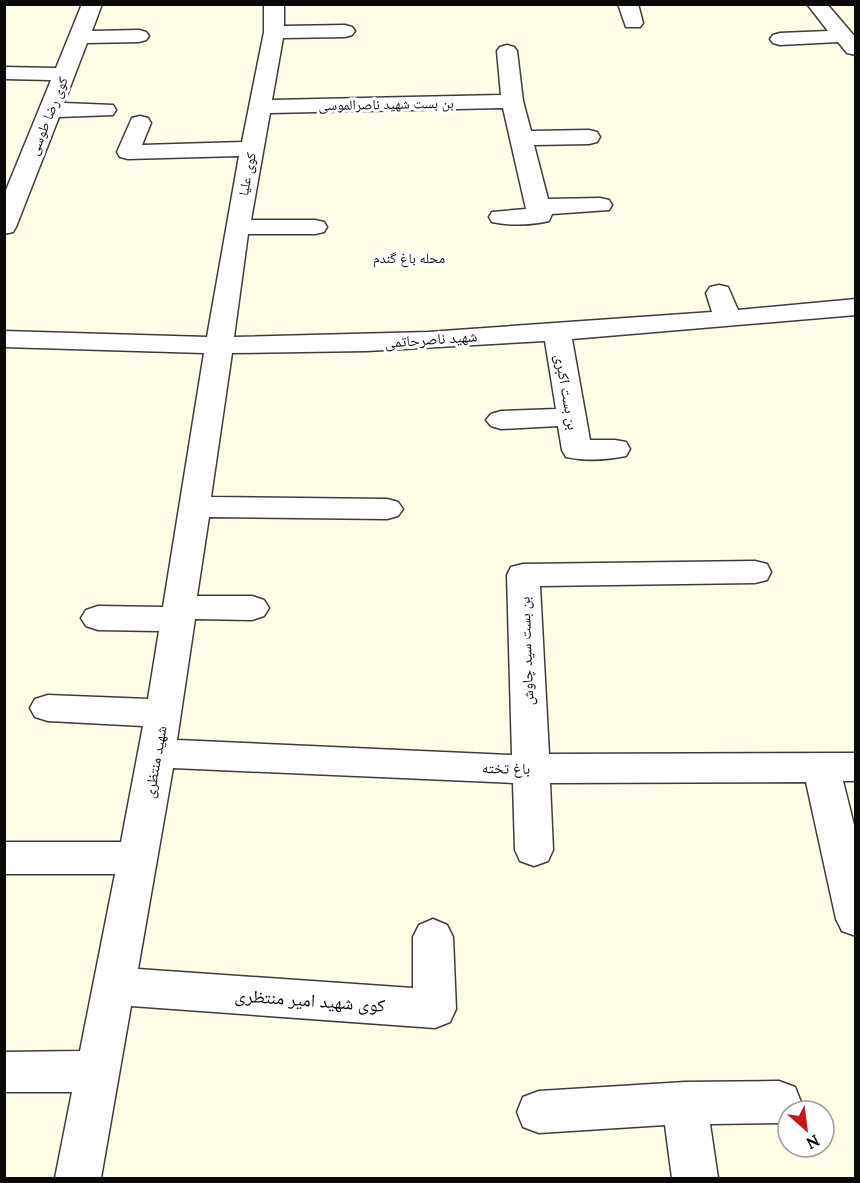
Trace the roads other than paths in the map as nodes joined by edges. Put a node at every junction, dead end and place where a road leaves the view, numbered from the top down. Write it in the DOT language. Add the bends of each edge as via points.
graph roads {
  1 [pos="92,4"];
  2 [pos="274,4"];
  3 [pos="816,4"];
  4 [pos="345,31"];
  5 [pos="274,32"];
  6 [pos="847,33"];
  7 [pos="139,36"];
  8 [pos="79,37"];
  9 [pos="780,39"];
  10 [pos="507,51"];
  11 [pos="4,73"];
  12 [pos="65,74"];
  13 [pos="357,83"];
  14 [pos="512,101"];
  15 [pos="354,105"];
  16 [pos="259,107"];
  17 [pos="51,110"];
  18 [pos="105,110"];
  19 [pos="140,123"];
  20 [pos="589,137"];
  21 [pos="521,138"];
  22 [pos="251,149"];
  23 [pos="10,200"];
  24 [pos="600,205"];
  25 [pos="537,207"];
  26 [pos="501,217"];
  27 [pos="4,227"];
  28 [pos="237,227"];
  29 [pos="315,227"];
  30 [pos="719,293"];
  31 [pos="855,307"];
  32 [pos="728,319"];
  33 [pos="557,332"];
  34 [pos="4,339"];
  35 [pos="221,344"];
  36 [pos="571,417"];
  37 [pos="501,420"];
  38 [pos="615,449"];
  39 [pos="195,507"];
  40 [pos="387,509"];
  41 [pos="755,572"];
  42 [pos="252,608"];
  43 [pos="179,613"];
  44 [pos="98,618"];
  45 [pos="48,708"];
  46 [pos="164,713"];
  47 [pos="157,753"];
  48 [pos="838,767"];
  49 [pos="531,769"];
  50 [pos="534,850"];
  51 [pos="4,858"];
  52 [pos="138,858"];
  53 [pos="855,919"];
  54 [pos="433,937"];
  55 [pos="114,986"];
  56 [pos="98,1071"];
  57 [pos="4,1072"];
  58 [pos="776,1102"];
  59 [pos="685,1103"];
  60 [pos="539,1112"];
  61 [pos="78,1179"];
  62 [pos="695,1179"];
  1 -- 8 [label="street, کوی رضا طوسی"];
  2 -- 5 [label="street, کوی علیا"];
  3 -- 6 [label="street"];
  4 -- 5 [label="street"];
  5 -- 16 [label="street, کوی علیا"];
  6 -- 9 [label="street"];
  7 -- 8 [label="street"];
  8 -- 12 [label="street, کوی رضا طوسی"];
  10 -- 14 [label="street"];
  11 -- 12 [label="street"];
  12 -- 17 [label="street, کوی رضا طوسی"];
  13 -- 15 [label="street"];
  14 -- 15 [label="street, بن بست شهید ناصرالموسی"];
  14 -- 21 [label="street"];
  15 -- 16 [label="street, بن بست شهید ناصرالموسی"];
  16 -- 22 [label="street, کوی علیا"];
  17 -- 18 [label="street"];
  17 -- 23 [label="street, کوی رضا طوسی"];
  19 -- 22 [label="street" via="128,152"];
  20 -- 21 [label="street"];
  21 -- 25 [label="street"];
  22 -- 28 [label="street, کوی علیا"];
  23 -- 27 [label="street, کوی رضا طوسی"];
  24 -- 25 [label="street"];
  25 -- 26 [label="street" via="540,216"];
  28 -- 29 [label="street"];
  28 -- 35 [label="street, کوی علیا"];
  30 -- 32 [label="street"];
  31 -- 32 [label="street, شهید ناصرحاتمی"];
  32 -- 33 [label="street, شهید ناصرحاتمی"];
  33 -- 35 [label="street, شهید ناصرحاتمی" via="366,344"];
  33 -- 36 [label="street, بن بست اکبری"];
  34 -- 35 [label="street, شهید ناصرحاتمی"];
  35 -- 39 [label="street, شهید منتظری"];
  36 -- 37 [label="street"];
  36 -- 38 [label="street, بن بست اکبری" via="577,450"];
  39 -- 40 [label="street"];
  39 -- 43 [label="street, شهید منتظری"];
  41 -- 49 [label="street, بن بست سید چاوش" via="523,575"];
  42 -- 43 [label="street"];
  43 -- 44 [label="street"];
  43 -- 46 [label="street, شهید منتظری"];
  45 -- 46 [label="street"];
  46 -- 47 [label="street, شهید منتظری"];
  47 -- 49 [label="street, باغ تخته"];
  47 -- 52 [label="street, شهید منتظری"];
  48 -- 49 [label="street, باغ تخته"];
  48 -- 53 [label="street"];
  49 -- 50 [label="street, بن بست سید چاوش"];
  51 -- 52 [label="street"];
  52 -- 55 [label="street, شهید منتظری"];
  54 -- 55 [label="street, کوی شهید امیر منتظری" via="435,1009"];
  55 -- 56 [label="street, شهید منتظری"];
  56 -- 57 [label="street"];
  56 -- 61 [label="street, شهید منتظری"];
  58 -- 59 [label="street"];
  59 -- 60 [label="street"];
  59 -- 62 [label="street"];
}
